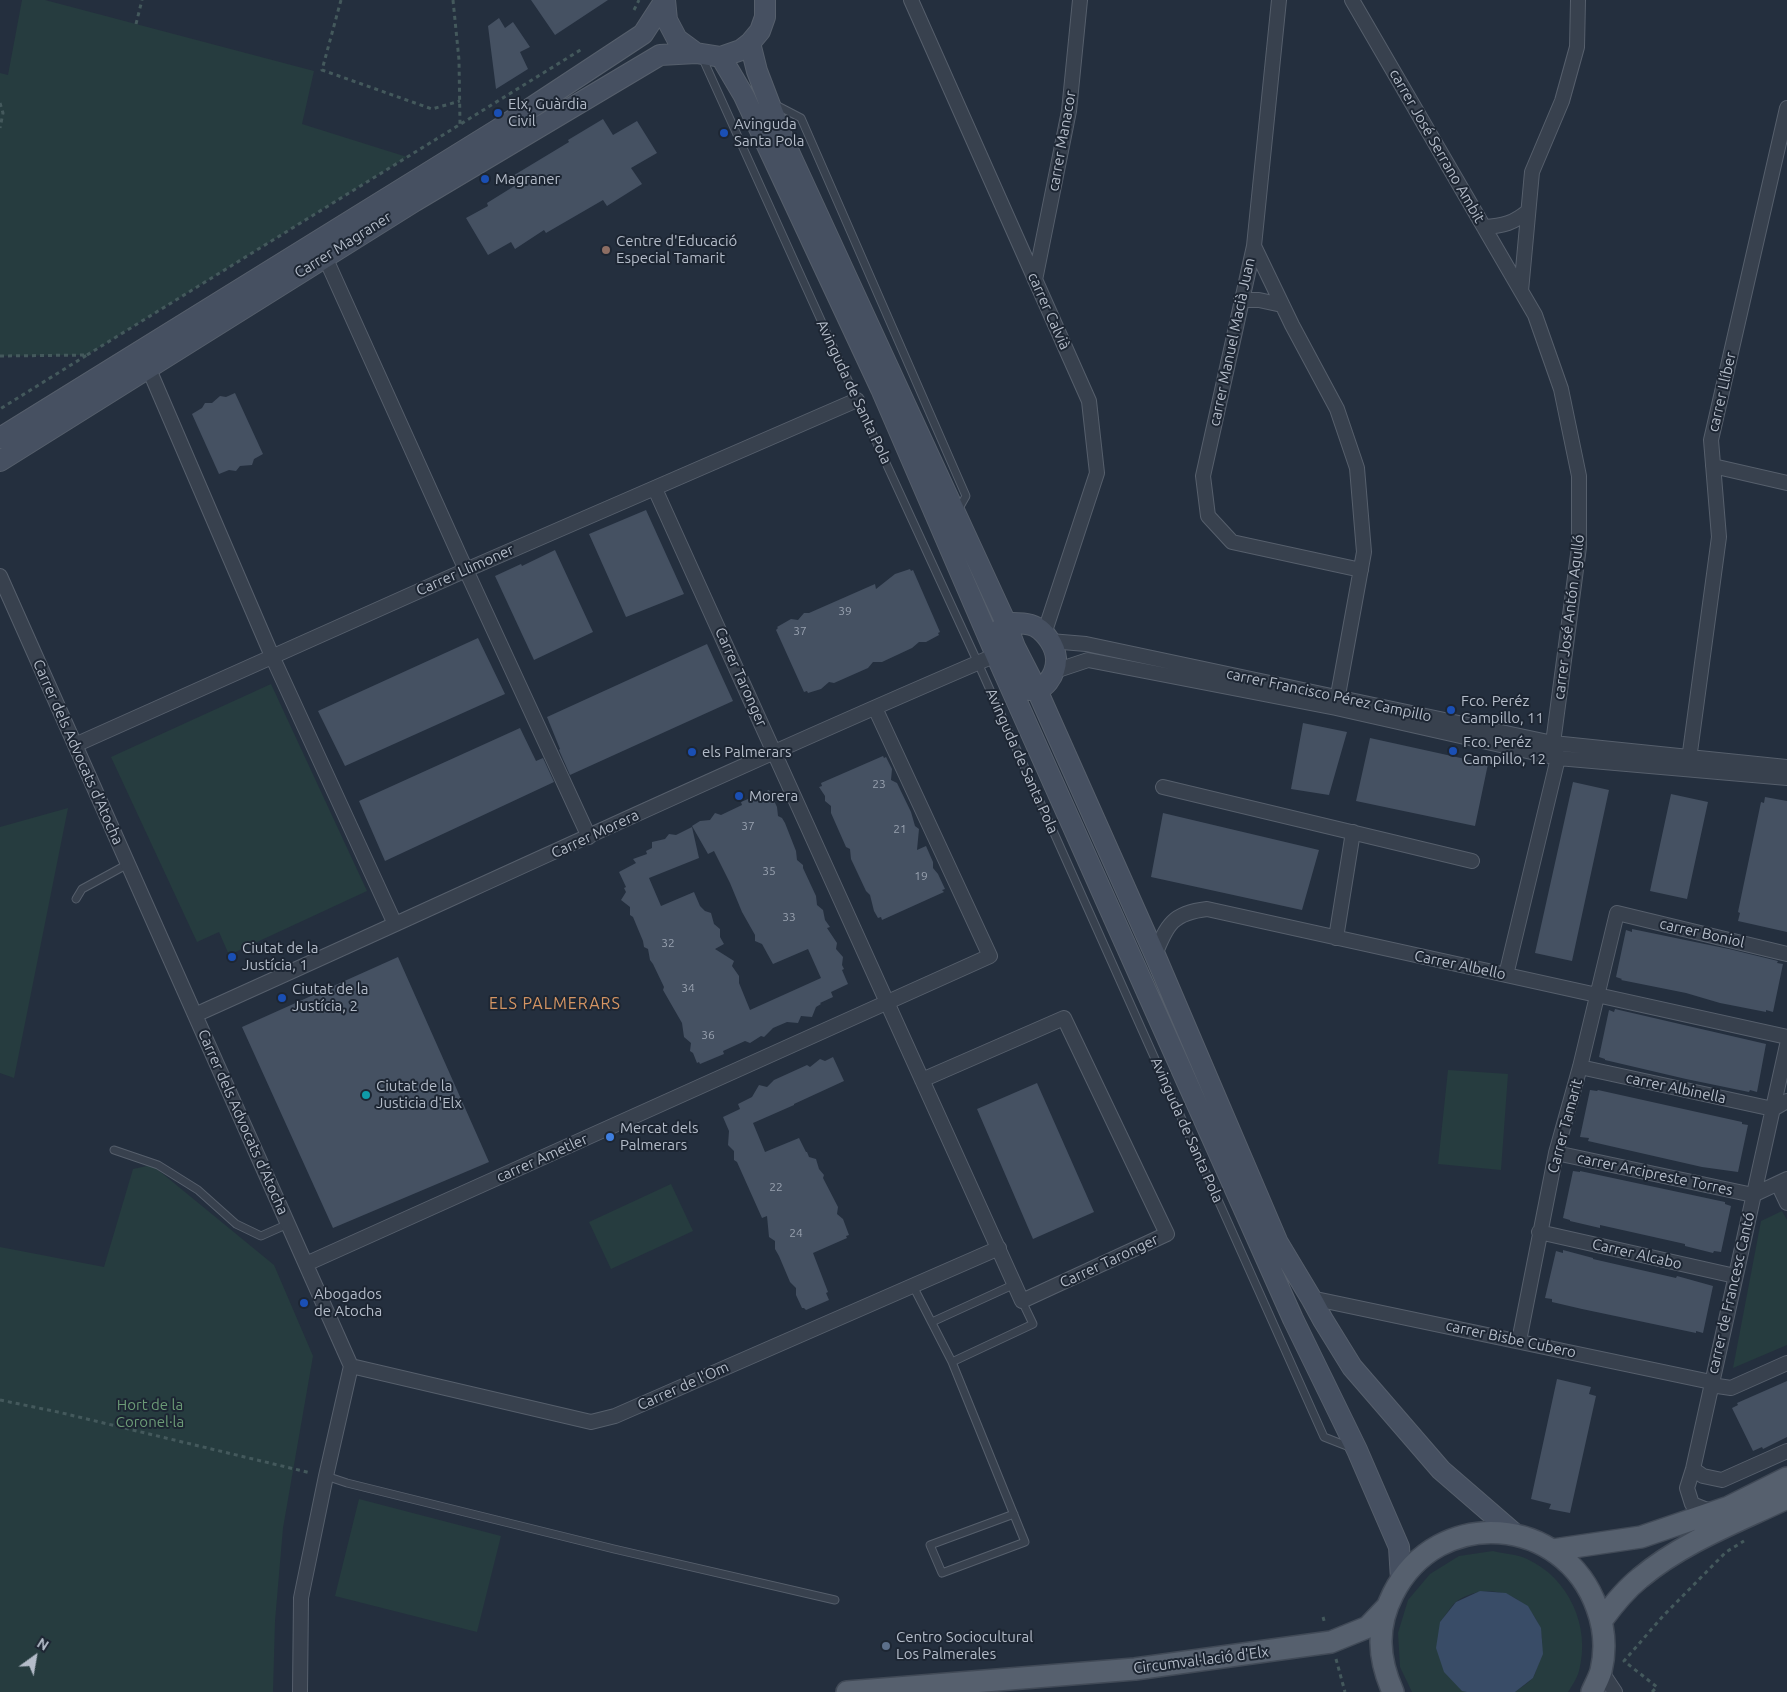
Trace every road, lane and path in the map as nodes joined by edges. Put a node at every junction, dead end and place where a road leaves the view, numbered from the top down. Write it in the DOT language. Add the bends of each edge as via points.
graph roads {
  1 [pos="142,0"];
  2 [pos="341,0"];
  3 [pos="453,0"];
  4 [pos="639,0"];
  5 [pos="665,0"];
  6 [pos="765,0"];
  7 [pos="910,0"];
  8 [pos="1080,0"];
  9 [pos="1279,0"];
  10 [pos="1352,0"];
  11 [pos="1578,0"];
  12 [pos="631,16"];
  13 [pos="136,24"];
  14 [pos="750,43"];
  15 [pos="587,46"];
  16 [pos="698,54"];
  17 [pos="721,57"];
  18 [pos="460,101"];
  19 [pos="0,104"];
  20 [pos="1787,108"];
  21 [pos="460,124"];
  22 [pos="0,128"];
  23 [pos="1528,211"];
  24 [pos="1484,228"];
  25 [pos="1254,246"];
  26 [pos="324,257"];
  27 [pos="1035,280"];
  28 [pos="1521,291"];
  29 [pos="1242,300"];
  30 [pos="1282,305"];
  31 [pos="87,355"];
  32 [pos="0,356"];
  33 [pos="148,368"];
  34 [pos="857,400"];
  35 [pos="0,409"];
  36 [pos="0,438"];
  37 [pos="0,461"];
  38 [pos="1713,466"];
  39 [pos="1787,483"];
  40 [pos="655,489"];
  41 [pos="466,570"];
  42 [pos="1361,570"];
  43 [pos="0,576"];
  44 [pos="1006,623"];
  45 [pos="1047,637"];
  46 [pos="272,656"];
  47 [pos="987,659"];
  48 [pos="1055,671"];
  49 [pos="1036,690"];
  50 [pos="1337,703"];
  51 [pos="875,708"];
  52 [pos="1553,743"];
  53 [pos="75,745"];
  54 [pos="775,753"];
  55 [pos="1558,758"];
  56 [pos="1688,764"];
  57 [pos="1787,767"];
  58 [pos="1787,778"];
  59 [pos="1163,787"];
  60 [pos="1353,832"];
  61 [pos="589,837"];
  62 [pos="1472,861"];
  63 [pos="128,864"];
  64 [pos="76,899"];
  65 [pos="1617,913"];
  66 [pos="395,924"];
  67 [pos="1336,938"];
  68 [pos="1155,954"];
  69 [pos="1787,954"];
  70 [pos="1506,975"];
  71 [pos="1597,995"];
  72 [pos="887,1003"];
  73 [pos="195,1015"];
  74 [pos="1787,1037"];
  75 [pos="1787,1045"];
  76 [pos="1580,1067"];
  77 [pos="922,1080"];
  78 [pos="1787,1101"];
  79 [pos="1773,1109"];
  80 [pos="114,1150"];
  81 [pos="1556,1152"];
  82 [pos="1782,1181"];
  83 [pos="1753,1195"];
  84 [pos="1787,1203"];
  85 [pos="288,1224"];
  86 [pos="1539,1232"];
  87 [pos="999,1248"];
  88 [pos="306,1264"];
  89 [pos="1735,1276"];
  90 [pos="1015,1284"];
  91 [pos="912,1286"];
  92 [pos="1311,1298"];
  93 [pos="1022,1301"];
  94 [pos="932,1322"];
  95 [pos="1519,1341"];
  96 [pos="952,1362"];
  97 [pos="1787,1363"];
  98 [pos="351,1366"];
  99 [pos="1711,1383"];
  100 [pos="0,1400"];
  101 [pos="1787,1450"];
  102 [pos="1693,1469"];
  103 [pos="326,1476"];
  104 [pos="1787,1478"];
  105 [pos="1787,1498"];
  106 [pos="1729,1507"];
  107 [pos="1014,1514"];
  108 [pos="1515,1534"];
  109 [pos="1750,1538"];
  110 [pos="1553,1550"];
  111 [pos="1401,1578"];
  112 [pos="835,1600"];
  113 [pos="1386,1608"];
  114 [pos="1602,1620"];
  115 [pos="1601,1671"];
  116 [pos="300,1692"];
  117 [pos="847,1692"];
  118 [pos="1393,1692"];
  119 [pos="1592,1692"];
  120 [pos="1615,1692"];
  121 [pos="1652,1692"];
  1 -- 13 [label="path"];
  2 -- 18 [label="path" via="322,70 432,109"];
  3 -- 18 [label="path"];
  4 -- 12 [label="path"];
  5 -- 16 [label="main road" via="667,20 677,39"];
  5 -- 36 [label="main road, Carrer Magraner" via="643,34 627,45 505,125"];
  6 -- 14 [label="main road" via="760,31"];
  7 -- 27 [label="street, carrer Calvià"];
  8 -- 27 [label="street, carrer Manacor" via="1069,111"];
  9 -- 25 [label="street, carrer Manuel Macià Juan"];
  10 -- 24 [label="street, carrer José Serrano Ambit"];
  11 -- 23 [label="street" via="1577,47 1562,101 1532,172"];
  14 -- 17 [label="main road"];
  14 -- 44 [label="main road" via="783,139"];
  15 -- 21 [label="path"];
  16 -- 17 [label="main road, Carrer Magraner"];
  16 -- 26 [label="main road, Carrer Magraner" via="660,55"];
  16 -- 34 [label="lane, Avinguda de Santa Pola"];
  17 -- 47 [label="main road, Avinguda de Santa Pola" via="744,96 881,389"];
  18 -- 21 [label="path"];
  19 -- 22 [label="path" via="3,112"];
  20 -- 38 [label="street, carrer Llíber" via="1711,440"];
  21 -- 31 [label="path"];
  23 -- 24 [label="street" via="1504,226"];
  23 -- 28 [label="street"];
  24 -- 28 [label="street, carrer José Serrano Ambit"];
  25 -- 29 [label="street, carrer Manuel Macià Juan"];
  25 -- 30 [label="street"];
  26 -- 33 [label="main road, Carrer Magraner"];
  26 -- 41 [label="street"];
  27 -- 45 [label="street, carrer Calvià" via="1089,401 1097,473"];
  28 -- 52 [label="street, carrer José Antón Agulló" via="1535,315 1561,389 1579,476 1579,547"];
  29 -- 30 [label="street"];
  29 -- 42 [label="street, carrer Manuel Macià Juan" via="1203,476 1208,516 1232,542"];
  30 -- 42 [label="street" via="1337,409 1358,468 1364,552"];
  31 -- 32 [label="path"];
  31 -- 35 [label="path"];
  33 -- 37 [label="main road, Carrer Magraner"];
  33 -- 46 [label="street"];
  34 -- 40 [label="street, Carrer Llimoner"];
  34 -- 47 [label="lane, Avinguda de Santa Pola"];
  38 -- 39 [label="street"];
  38 -- 56 [label="street, carrer Llíber" via="1719,537"];
  40 -- 41 [label="street, Carrer Llimoner"];
  40 -- 54 [label="street, Carrer Taronger"];
  41 -- 46 [label="street, Carrer Llimoner"];
  41 -- 61 [label="street"];
  42 -- 50 [label="street"];
  43 -- 53 [label="street, Carrer dels Advocats d'Atocha"];
  44 -- 45 [label="main road" via="1035,626"];
  44 -- 47 [label="main road" via="997,633"];
  44 -- 49 [label="main road"];
  45 -- 48 [label="main road" via="1054,649"];
  45 -- 50 [label="street, carrer Francisco Pérez Campillo"];
  46 -- 53 [label="street, Carrer Llimoner"];
  46 -- 66 [label="street"];
  47 -- 49 [label="main road, Avinguda de Santa Pola" via="1027,690"];
  47 -- 51 [label="street, Carrer Morera"];
  47 -- 111 [label="main road, Avinguda de Santa Pola" via="1293,1319 1358,1450 1398,1547"];
  48 -- 49 [label="main road" via="1047,684"];
  48 -- 50 [label="street, carrer Francisco Pérez Campillo" via="1088,660"];
  49 -- 68 [label="main road"];
  50 -- 52 [label="street, carrer Francisco Pérez Campillo"];
  50 -- 55 [label="street, carrer Francisco Pérez Campillo"];
  51 -- 54 [label="street, Carrer Morera"];
  51 -- 72 [label="street" via="990,956"];
  52 -- 55 [label="street"];
  52 -- 56 [label="street, carrer Francisco Pérez Campillo"];
  53 -- 63 [label="street, Carrer dels Advocats d'Atocha"];
  54 -- 61 [label="street, Carrer Morera" via="702,783"];
  54 -- 72 [label="street, Carrer Taronger"];
  55 -- 56 [label="street, carrer Francisco Pérez Campillo"];
  55 -- 70 [label="street"];
  56 -- 57 [label="street, carrer Francisco Pérez Campillo"];
  56 -- 58 [label="street, carrer Francisco Pérez Campillo"];
  59 -- 60 [label="street"];
  60 -- 62 [label="street"];
  60 -- 67 [label="street"];
  61 -- 66 [label="street, Carrer Morera"];
  63 -- 64 [label="lane" via="82,888"];
  63 -- 73 [label="street, Carrer dels Advocats d'Atocha"];
  65 -- 69 [label="street, carrer Boniol"];
  65 -- 71 [label="street, Carrer Tamarit"];
  66 -- 73 [label="street, Carrer Morera"];
  67 -- 68 [label="street, Carrer Albello" via="1207,909 1188,911 1172,921"];
  67 -- 70 [label="street, Carrer Albello"];
  68 -- 92 [label="main road" via="1278,1243"];
  70 -- 71 [label="street, Carrer Albello"];
  71 -- 74 [label="street, Carrer Albello"];
  71 -- 76 [label="street, Carrer Tamarit"];
  72 -- 77 [label="street, Carrer Taronger"];
  72 -- 88 [label="street, carrer Ametler"];
  73 -- 85 [label="street, Carrer dels Advocats d'Atocha"];
  75 -- 79 [label="street, carrer de Francesc Cantó"];
  76 -- 79 [label="street, carrer Albinella"];
  76 -- 81 [label="street, Carrer Tamarit"];
  77 -- 87 [label="street, Carrer Taronger"];
  77 -- 93 [label="street, Carrer Taronger" via="1064,1018 1167,1234"];
  78 -- 79 [label="street"];
  79 -- 83 [label="street, carrer de Francesc Cantó"];
  80 -- 85 [label="lane" via="158,1165 198,1190 236,1224 262,1236"];
  81 -- 83 [label="street, carrer Arcipreste Torres"];
  81 -- 86 [label="street, Carrer Tamarit"];
  82 -- 83 [label="street"];
  82 -- 84 [label="street"];
  83 -- 89 [label="street, carrer de Francesc Cantó"];
  85 -- 88 [label="street, Carrer dels Advocats d'Atocha"];
  86 -- 89 [label="street, Carrer Alcabo"];
  86 -- 95 [label="street, Carrer Tamarit"];
  87 -- 90 [label="street, Carrer Taronger"];
  87 -- 91 [label="street, Carrer de l'Om"];
  88 -- 98 [label="street, Carrer dels Advocats d'Atocha"];
  89 -- 99 [label="street, carrer de Francesc Cantó"];
  90 -- 93 [label="street, Carrer Taronger"];
  90 -- 94 [label="lane"];
  91 -- 94 [label="lane"];
  91 -- 98 [label="street, Carrer de l'Om" via="615,1416 591,1422"];
  92 -- 95 [label="street, carrer Bisbe Cubero"];
  92 -- 108 [label="main road" via="1352,1366 1441,1470"];
  93 -- 96 [label="lane" via="1033,1324"];
  94 -- 96 [label="lane"];
  95 -- 99 [label="street, carrer Bisbe Cubero"];
  96 -- 107 [label="lane"];
  97 -- 99 [label="street, carrer Bisbe Cubero" via="1731,1388"];
  98 -- 103 [label="street"];
  99 -- 102 [label="street, carrer de Francesc Cantó"];
  100 -- 103 [label="path"];
  101 -- 102 [label="street" via="1722,1480 1704,1476"];
  102 -- 106 [label="street, carrer de Francesc Cantó" via="1687,1488 1692,1504 1707,1510"];
  103 -- 112 [label="lane" via="614,1549"];
  103 -- 116 [label="street" via="301,1598"];
  104 -- 106 [label="main road"];
  105 -- 114 [label="main road" via="1669,1556 1639,1578"];
  106 -- 110 [label="main road" via="1641,1537"];
  107 -- 107 [label="lane" via="1025,1542 942,1573 930,1545"];
  108 -- 110 [label="main road"];
  108 -- 111 [label="main road" via="1483,1532 1451,1539 1423,1555"];
  109 -- 121 [label="path" via="1726,1552 1624,1661 1657,1687"];
  110 -- 114 [label="main road" via="1576,1569 1592,1593"];
  111 -- 113 [label="main road"];
  113 -- 117 [label="main road, Circumval·lació d'Elx" via="1368,1627 1331,1642 1135,1669"];
  113 -- 118 [label="main road" via="1380,1640 1384,1672"];
  114 -- 115 [label="main road" via="1604,1646"];
  115 -- 119 [label="main road"];
  115 -- 120 [label="street"];
}
